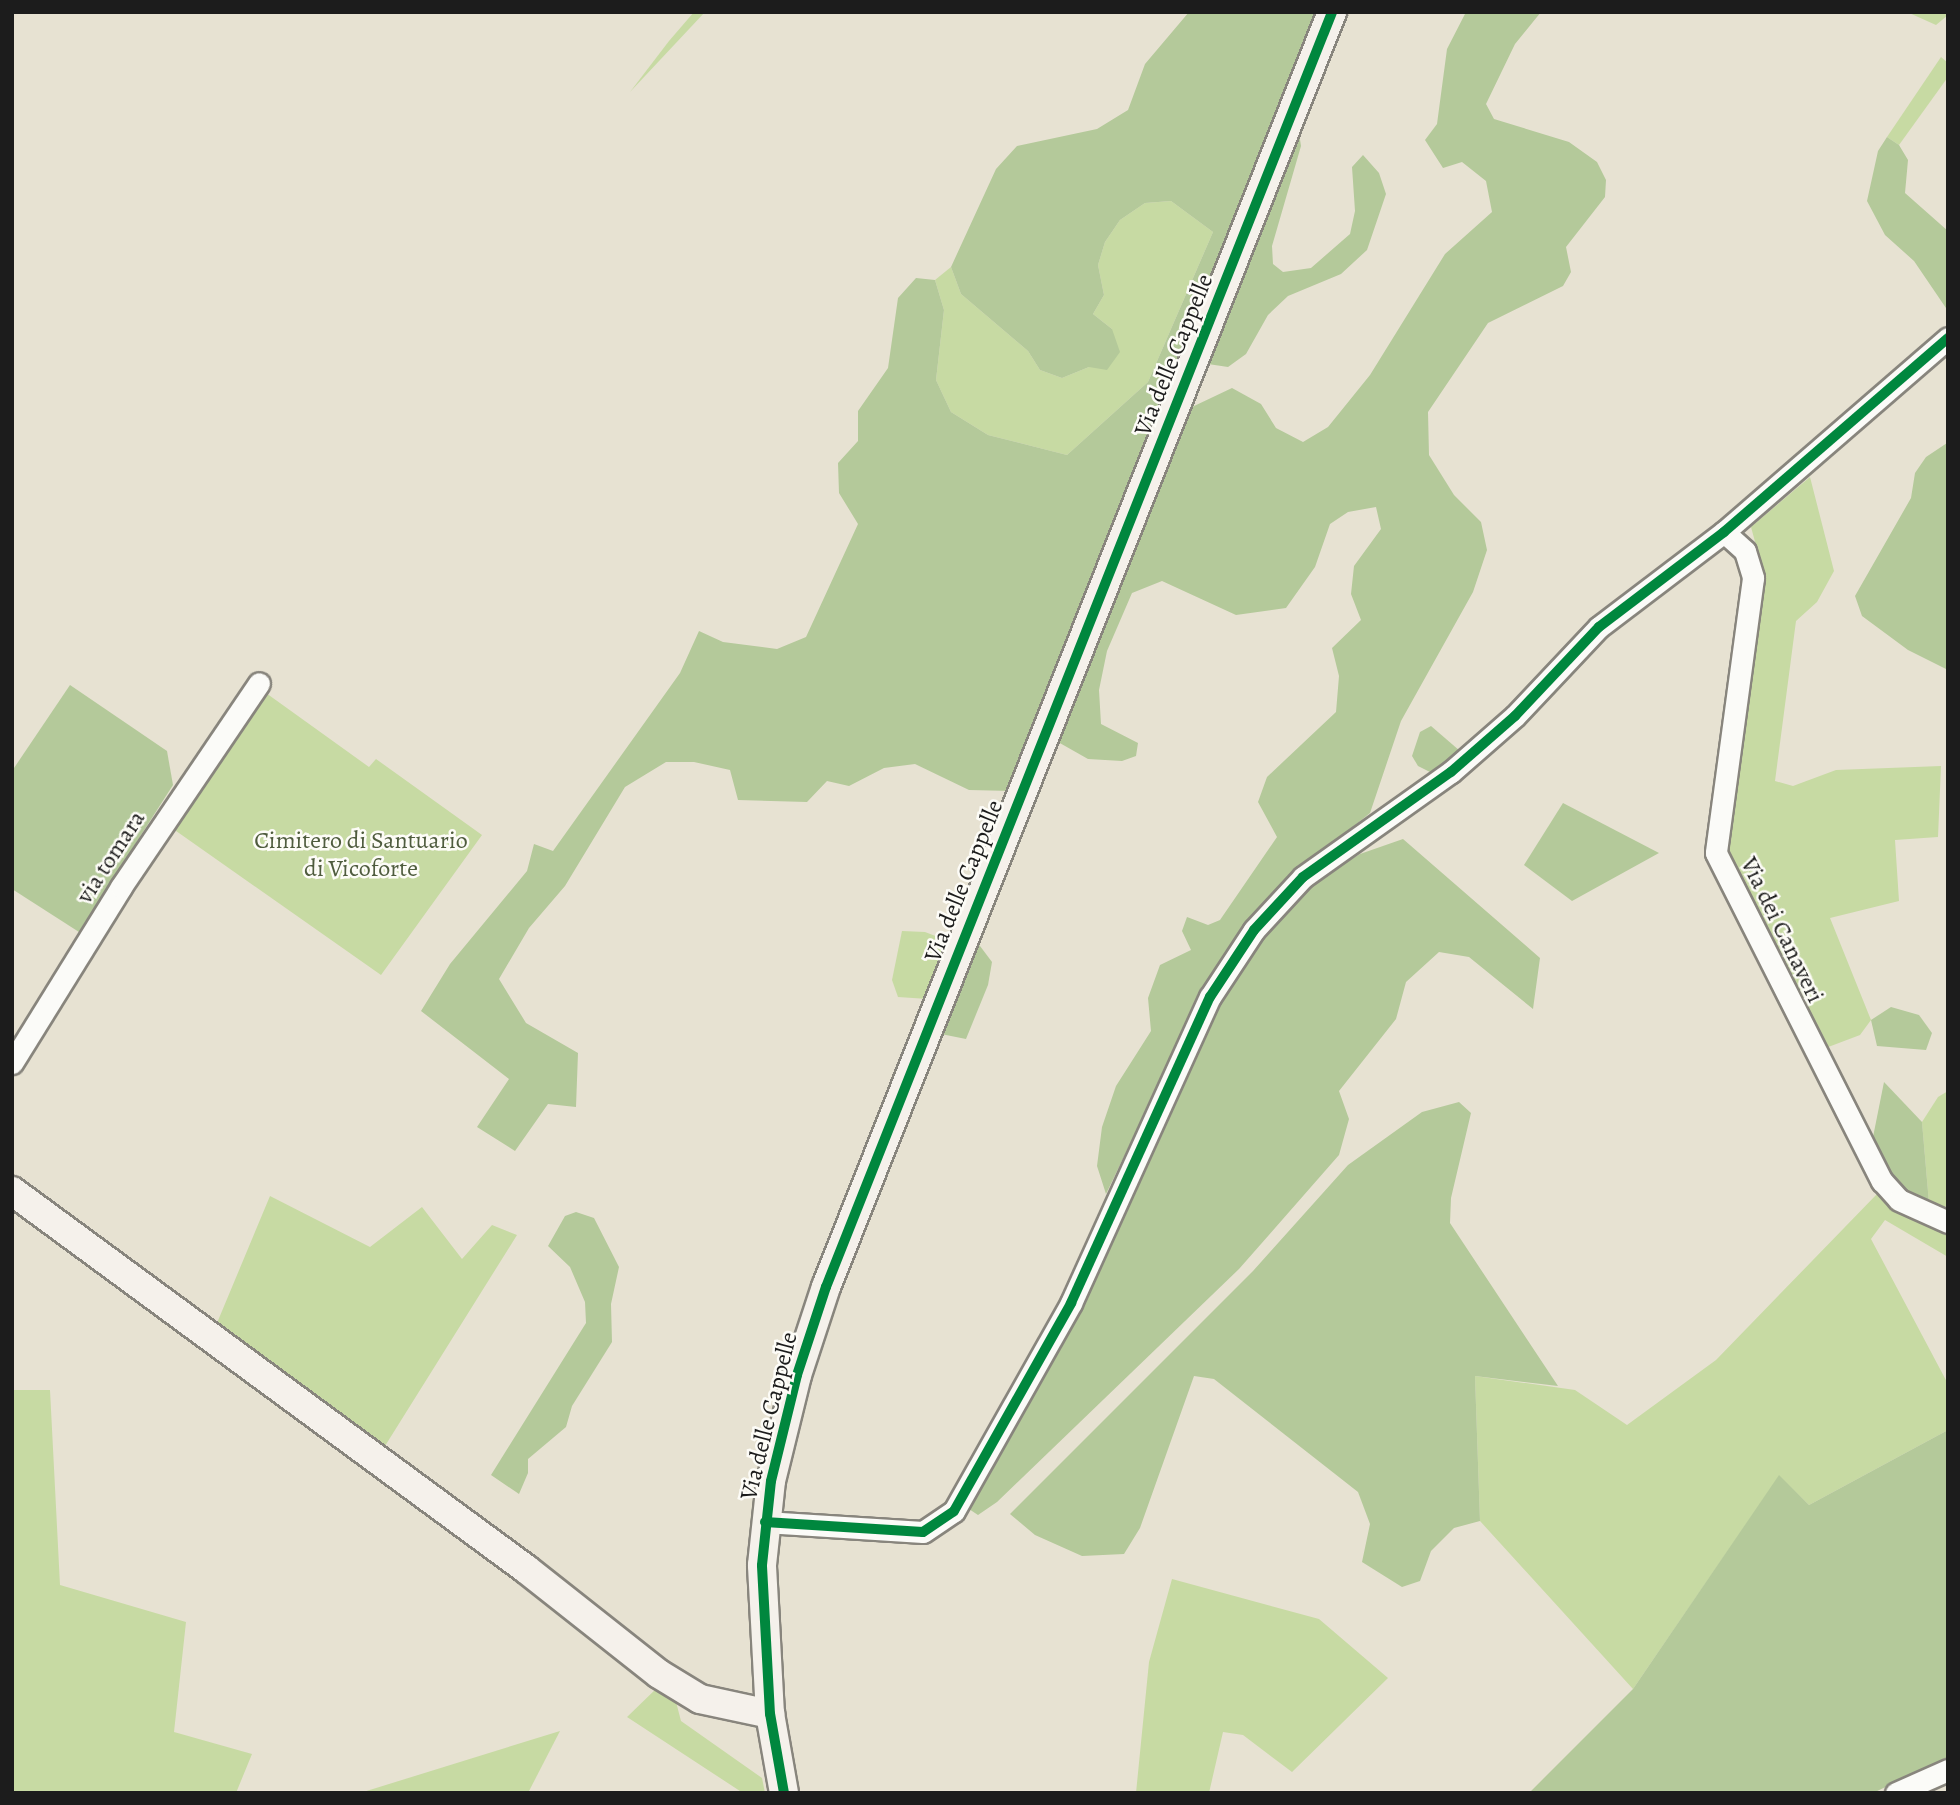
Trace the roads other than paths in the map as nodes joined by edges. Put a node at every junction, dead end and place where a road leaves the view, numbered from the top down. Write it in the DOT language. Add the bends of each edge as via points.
graph roads {
  1 [pos="1332,12"];
  2 [pos="1948,338"];
  3 [pos="1724,532"];
  4 [pos="258,683"];
  5 [pos="12,1063"];
  6 [pos="12,1191"];
  7 [pos="1948,1222"];
  8 [pos="765,1522"];
  9 [pos="770,1714"];
  10 [pos="1948,1770"];
  11 [pos="784,1793"];
  12 [pos="1896,1793"];
  1 -- 8 [label="main road, Via delle Cappelle" via="826,1287 778,1445"];
  2 -- 3 [label="street"];
  3 -- 7 [label="street, Via dei Canaveri" via="1745,551 1753,578 1716,853 1882,1181 1899,1200"];
  3 -- 8 [label="street" via="1599,627 1514,716 1451,772 1303,877 1254,930 1210,997 1072,1303 954,1511 923,1532"];
  4 -- 5 [label="street, via tomara" via="121,887"];
  6 -- 9 [label="main road" via="526,1569 659,1674 700,1699"];
  8 -- 9 [label="main road, Via delle Cappelle" via="762,1606"];
  9 -- 11 [label="main road, Via delle Cappelle"];
  10 -- 12 [label="street"];
}
